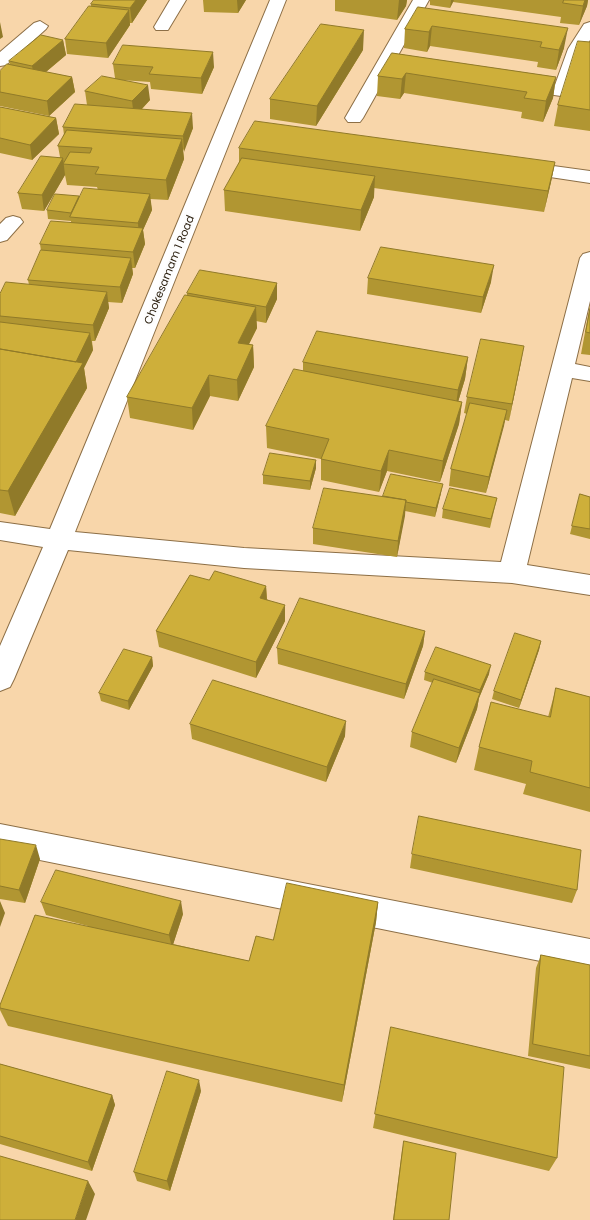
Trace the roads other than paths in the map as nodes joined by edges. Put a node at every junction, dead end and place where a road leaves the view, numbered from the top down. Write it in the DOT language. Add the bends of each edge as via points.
graph roads {
  1 [pos="178,0"];
  2 [pos="278,0"];
  3 [pos="421,0"];
  4 [pos="407,25"];
  5 [pos="40,26"];
  6 [pos="162,27"];
  7 [pos="590,27"];
  8 [pos="426,28"];
  9 [pos="557,46"];
  10 [pos="576,49"];
  11 [pos="0,60"];
  12 [pos="386,65"];
  13 [pos="405,68"];
  14 [pos="502,82"];
  15 [pos="354,118"];
  16 [pos="502,165"];
  17 [pos="590,177"];
  18 [pos="590,258"];
  19 [pos="562,369"];
  20 [pos="590,374"];
  21 [pos="0,530"];
  22 [pos="60,540"];
  23 [pos="512,574"];
  24 [pos="590,585"];
  25 [pos="0,679"];
  26 [pos="0,838"];
  27 [pos="590,955"];
  1 -- 6 [label="street"];
  2 -- 22 [label="street, Chokesamam 1 Road" via="237,129"];
  3 -- 4 [label="street"];
  4 -- 8 [label="street"];
  4 -- 12 [label="street"];
  5 -- 11 [label="street"];
  7 -- 10 [label="street"];
  9 -- 10 [label="street"];
  10 -- 14 [label="street" via="561,91"];
  12 -- 13 [label="street"];
  12 -- 15 [label="street"];
  16 -- 17 [label="street"];
  18 -- 19 [label="street"];
  19 -- 20 [label="street"];
  19 -- 23 [label="street"];
  21 -- 22 [label="street"];
  22 -- 23 [label="street" via="244,558"];
  22 -- 25 [label="street, Chokesamam 1 Road"];
  23 -- 24 [label="street"];
  26 -- 27 [label="street"];
}
